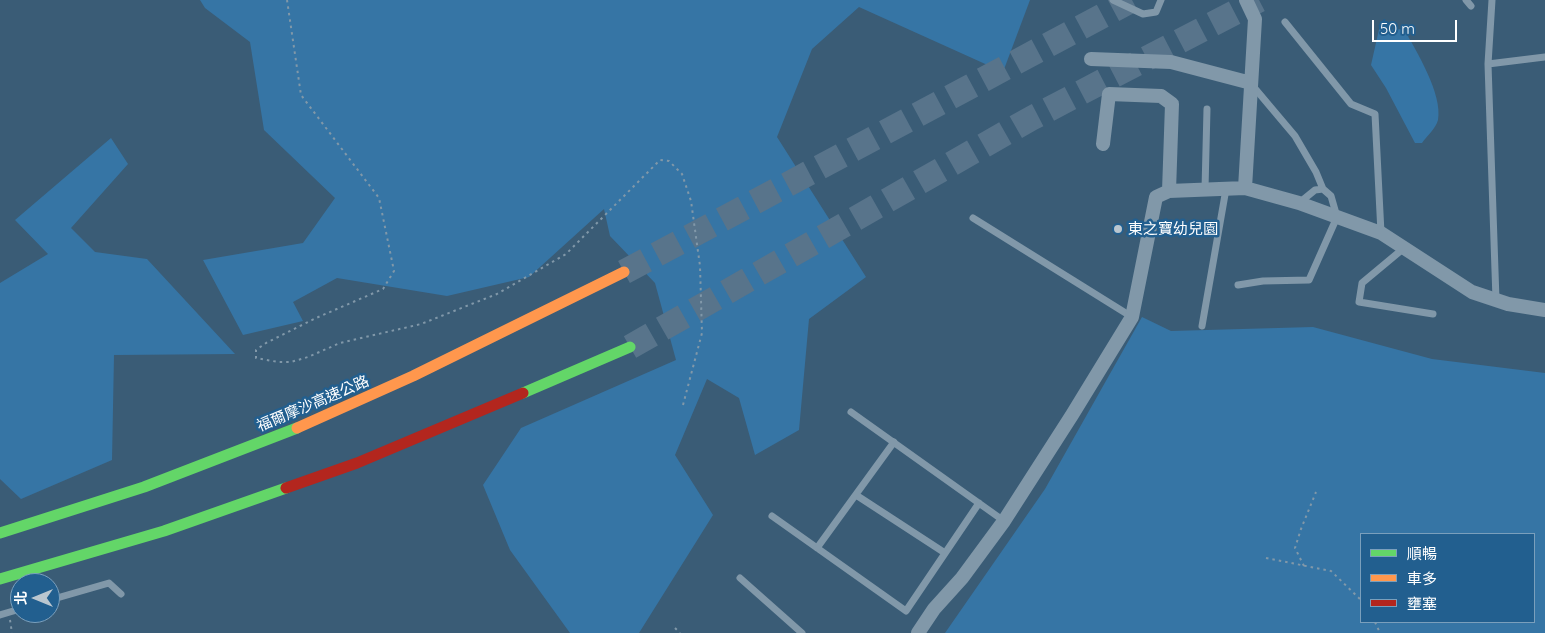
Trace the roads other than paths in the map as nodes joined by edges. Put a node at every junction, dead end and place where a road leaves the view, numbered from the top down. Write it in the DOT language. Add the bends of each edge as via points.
graph roads {
  1 [pos="1113,0"];
  2 [pos="1162,0"];
  3 [pos="1247,0"];
  4 [pos="1466,0"];
  5 [pos="1492,0"];
  6 [pos="1471,6"];
  7 [pos="1284,22"];
  8 [pos="1545,57"];
  9 [pos="1091,59"];
  10 [pos="1488,64"];
  11 [pos="1251,83"];
  12 [pos="1207,109"];
  13 [pos="1103,144"];
  14 [pos="1244,188"];
  15 [pos="1205,189"];
  16 [pos="1226,189"];
  17 [pos="1323,189"];
  18 [pos="1170,191"];
  19 [pos="1299,203"];
  20 [pos="1337,217"];
  21 [pos="973,218"];
  22 [pos="1381,233"];
  23 [pos="1404,248"];
  24 [pos="624,272"];
  25 [pos="1238,285"];
  26 [pos="1496,300"];
  27 [pos="1545,310"];
  28 [pos="1433,314"];
  29 [pos="1132,317"];
  30 [pos="1202,326"];
  31 [pos="630,347"];
  32 [pos="852,412"];
  33 [pos="894,442"];
  34 [pos="856,495"];
  35 [pos="979,503"];
  36 [pos="772,516"];
  37 [pos="1004,521"];
  38 [pos="0,533"];
  39 [pos="817,548"];
  40 [pos="945,553"];
  41 [pos="740,578"];
  42 [pos="0,579"];
  43 [pos="121,594"];
  44 [pos="60,597"];
  45 [pos="802,633"];
  46 [pos="918,633"];
  1 -- 2 [label="lane" via="1143,14 1156,12"];
  3 -- 11 [label="street" via="1256,19"];
  4 -- 6 [label="lane"];
  5 -- 10 [label="lane"];
  7 -- 22 [label="lane" via="1351,104 1374,114"];
  8 -- 10 [label="lane"];
  9 -- 11 [label="street" via="1171,62"];
  10 -- 26 [label="lane"];
  11 -- 14 [label="street"];
  11 -- 17 [label="lane" via="1295,136"];
  12 -- 15 [label="lane"];
  13 -- 18 [label="street" via="1109,94 1161,96 1172,104"];
  14 -- 16 [label="street"];
  14 -- 19 [label="street"];
  15 -- 16 [label="street"];
  15 -- 18 [label="street"];
  16 -- 30 [label="lane"];
  17 -- 19 [label="lane" via="1314,190"];
  17 -- 20 [label="lane" via="1331,196"];
  18 -- 29 [label="street" via="1156,197"];
  19 -- 20 [label="street"];
  20 -- 22 [label="street"];
  20 -- 25 [label="lane" via="1309,280"];
  21 -- 29 [label="lane"];
  22 -- 23 [label="street"];
  23 -- 26 [label="street" via="1472,292"];
  23 -- 28 [label="lane" via="1362,283 1359,302"];
  24 -- 38 [label="highway, 福爾摩沙高速公路" via="334,413 144,487"];
  26 -- 27 [label="street"];
  29 -- 37 [label="street"];
  31 -- 42 [label="highway" via="357,463 164,531"];
  32 -- 33 [label="lane"];
  33 -- 34 [label="lane"];
  33 -- 35 [label="lane"];
  34 -- 39 [label="lane"];
  34 -- 40 [label="lane"];
  35 -- 37 [label="lane"];
  35 -- 40 [label="lane"];
  36 -- 39 [label="lane"];
  37 -- 46 [label="street"];
  39 -- 40 [label="lane" via="906,611"];
  41 -- 45 [label="lane"];
  43 -- 44 [label="lane" via="109,583"];
}
